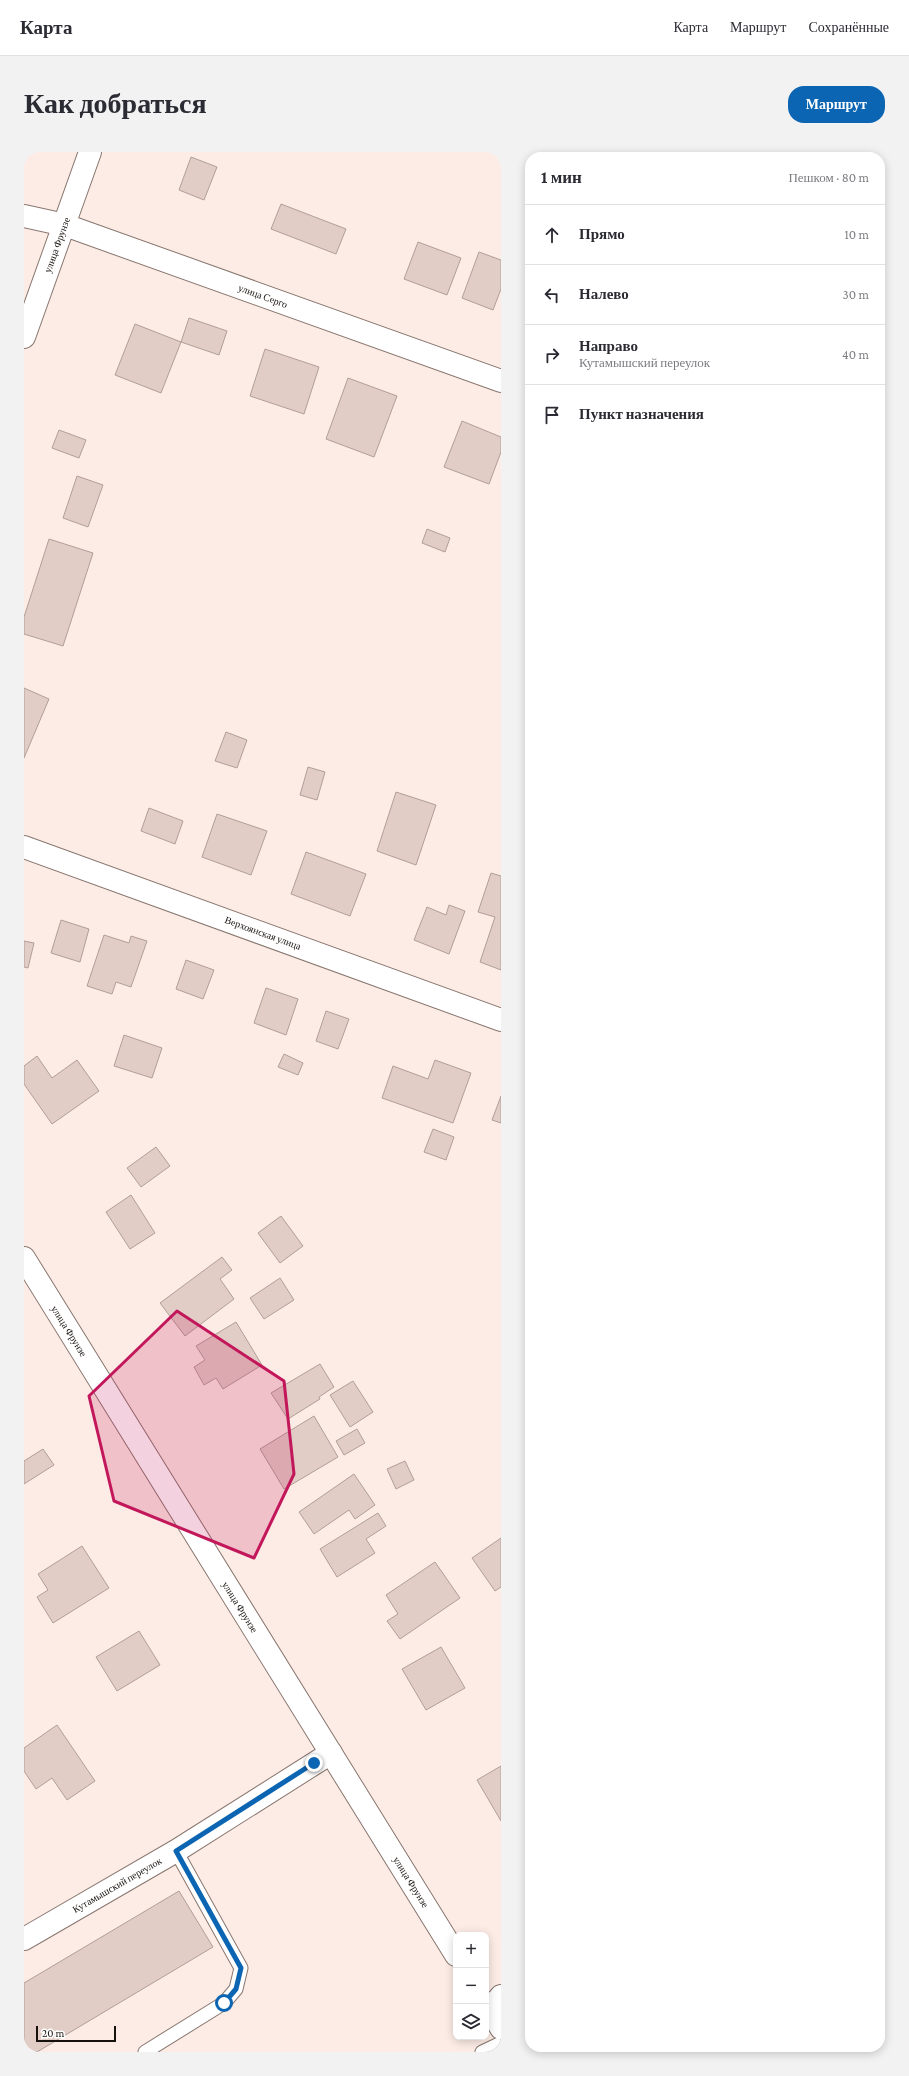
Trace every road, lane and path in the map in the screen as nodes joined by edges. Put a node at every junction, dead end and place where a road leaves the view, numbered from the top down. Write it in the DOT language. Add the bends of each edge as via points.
graph roads {
  1 [pos="90,152"];
  2 [pos="24,216"];
  3 [pos="64,225"];
  4 [pos="24,337"];
  5 [pos="501,381"];
  6 [pos="24,847"];
  7 [pos="501,1020"];
  8 [pos="24,1258"];
  9 [pos="331,1753"];
  10 [pos="176,1851"];
  11 [pos="24,1939"];
  12 [pos="453,1950"];
  13 [pos="492,2003"];
  14 [pos="501,2028"];
  15 [pos="501,2043"];
  16 [pos="145,2052"];
  17 [pos="482,2052"];
  1 -- 3 [label="street, улица Фрунзе"];
  2 -- 3 [label="street, улица Серго"];
  3 -- 4 [label="street, улица Фрунзе"];
  3 -- 5 [label="street, улица Серго"];
  6 -- 7 [label="street, Верхоянская улица"];
  8 -- 9 [label="street, улица Фрунзе"];
  9 -- 10 [label="street, Кутамышский переулок"];
  9 -- 12 [label="street, улица Фрунзе"];
  10 -- 11 [label="street, Кутамышский переулок"];
  10 -- 16 [label="lane" via="241,1968 236,1989 224,2003"];
  13 -- 14 [label="street"];
  15 -- 17 [label="lane"];
}
